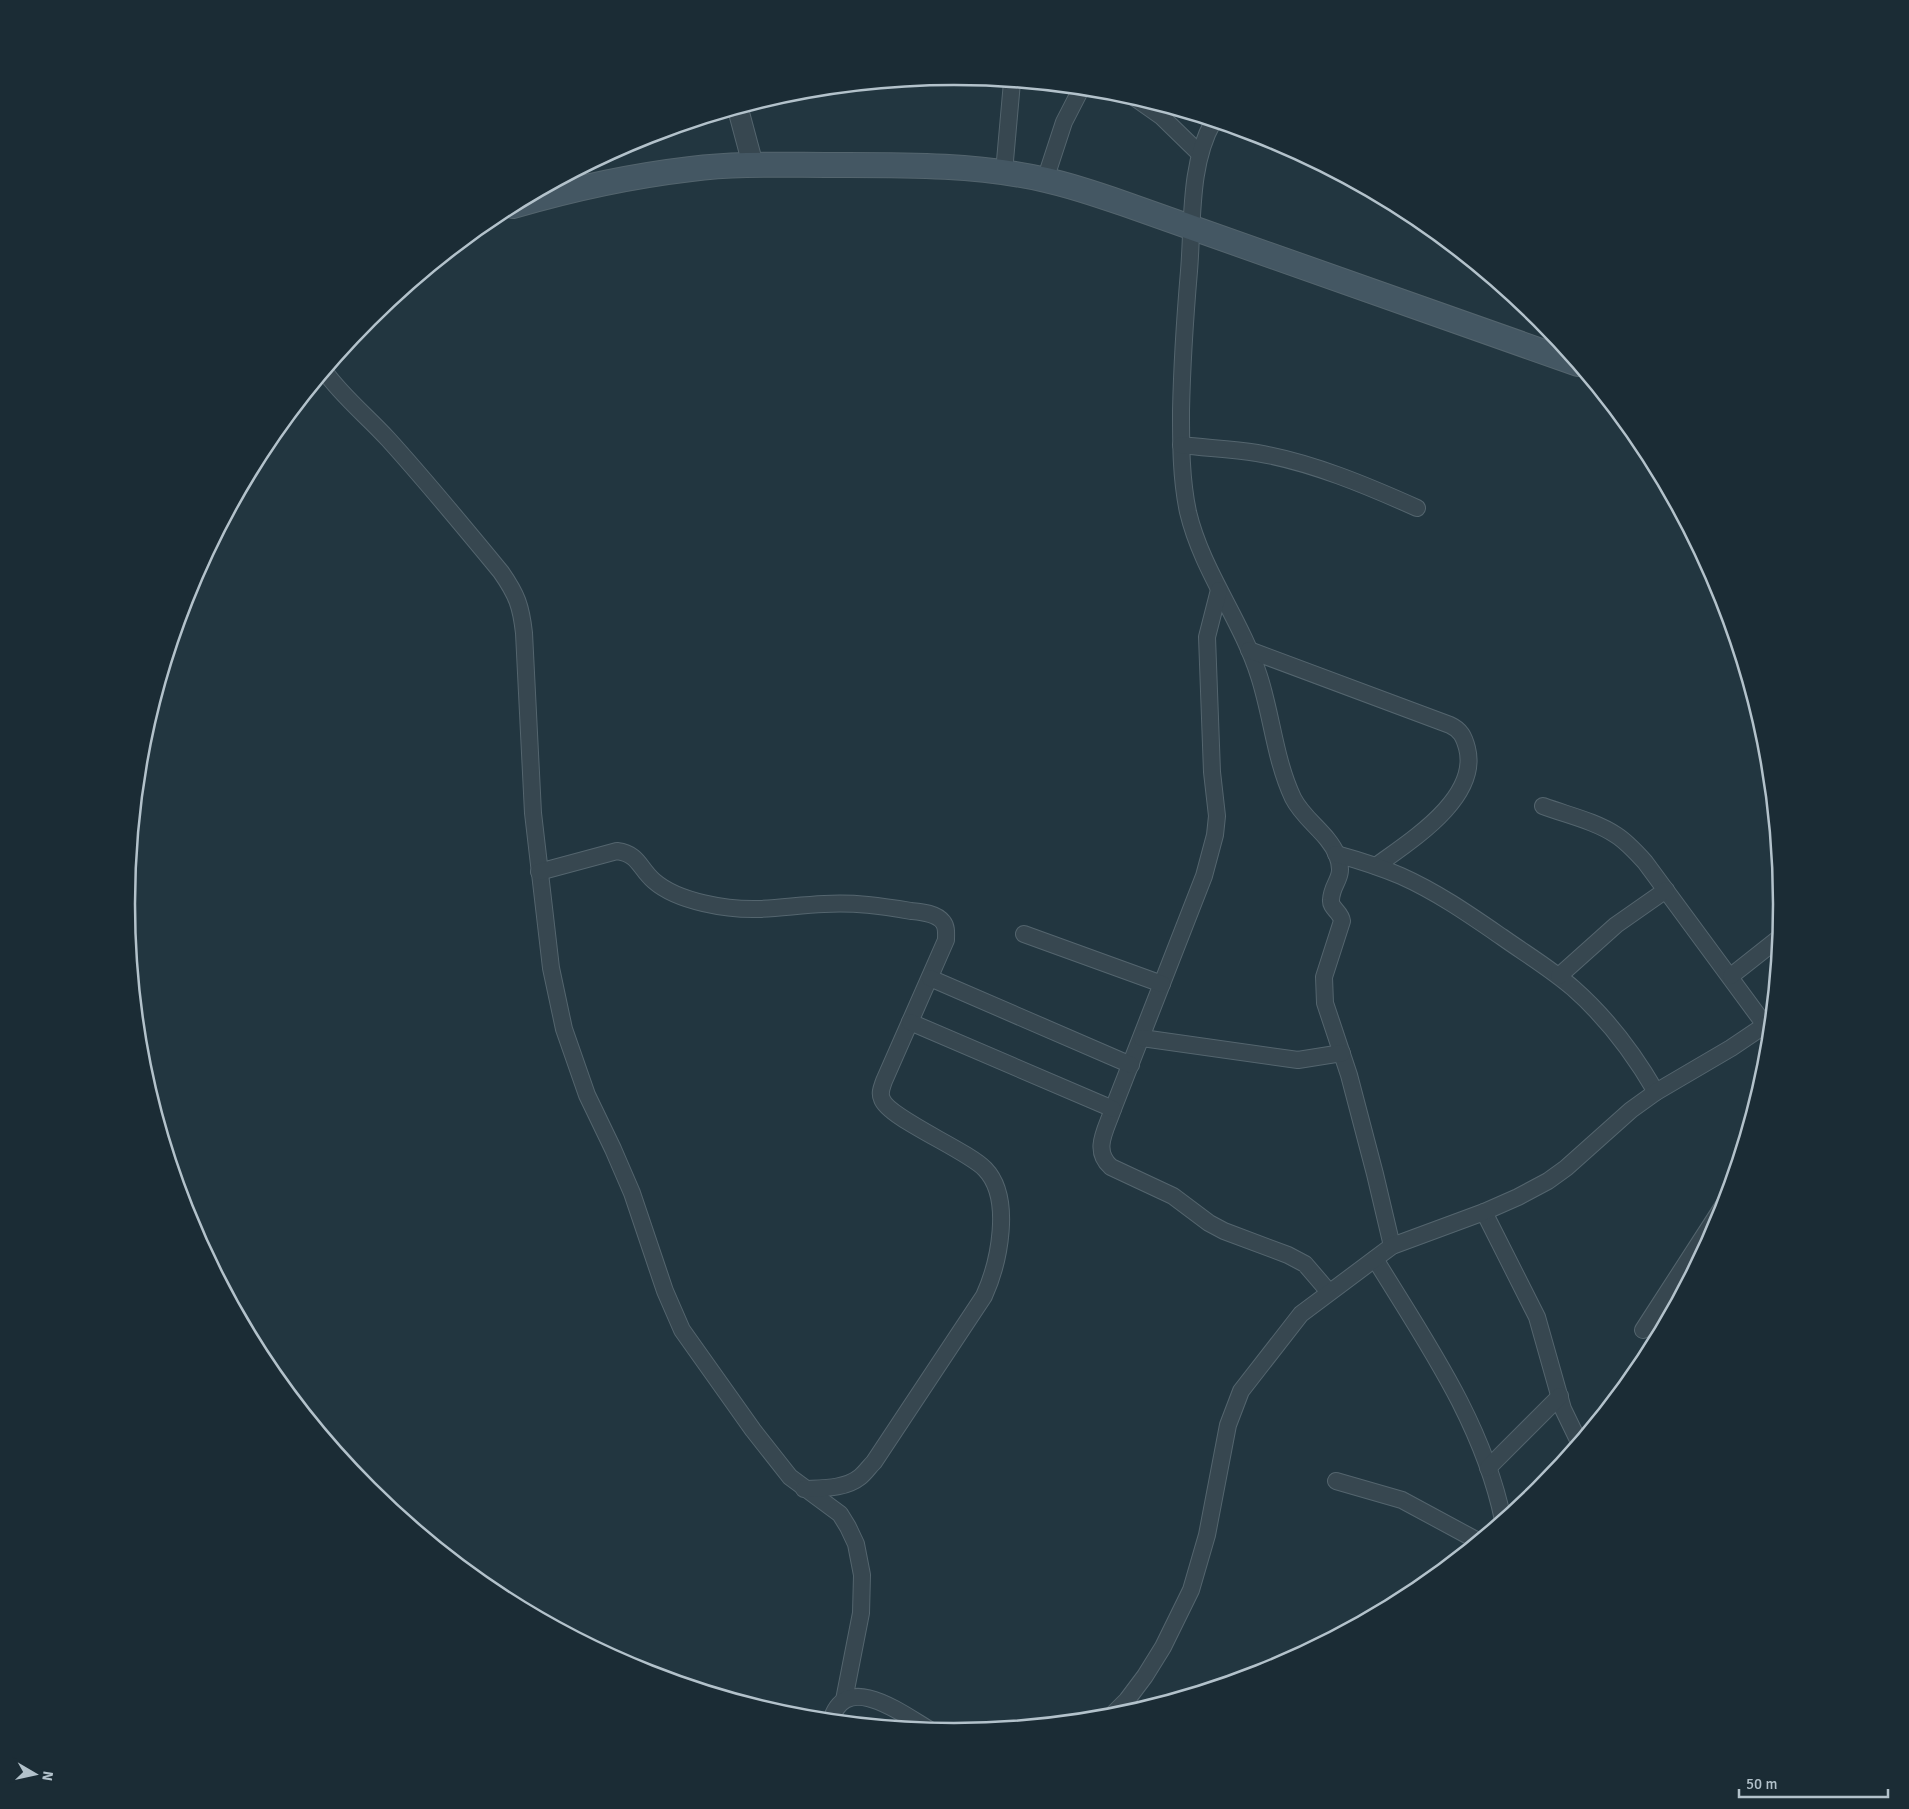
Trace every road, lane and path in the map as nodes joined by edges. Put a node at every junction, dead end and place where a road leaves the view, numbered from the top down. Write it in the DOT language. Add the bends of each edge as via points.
graph roads {
  1 [pos="1012,87"];
  2 [pos="1078,95"];
  3 [pos="1151,109"];
  4 [pos="739,114"];
  5 [pos="1211,126"];
  6 [pos="1199,154"];
  7 [pos="753,165"];
  8 [pos="1004,172"];
  9 [pos="1045,180"];
  10 [pos="539,198"];
  11 [pos="1192,228"];
  12 [pos="1567,360"];
  13 [pos="328,376"];
  14 [pos="1181,446"];
  15 [pos="1417,508"];
  16 [pos="1219,590"];
  17 [pos="1249,650"];
  18 [pos="1543,806"];
  19 [pos="1336,854"];
  20 [pos="1376,866"];
  21 [pos="539,872"];
  22 [pos="1666,890"];
  23 [pos="1024,934"];
  24 [pos="1773,944"];
  25 [pos="1559,976"];
  26 [pos="1731,976"];
  27 [pos="930,978"];
  28 [pos="1162,984"];
  29 [pos="1766,1020"];
  30 [pos="910,1022"];
  31 [pos="1765,1025"];
  32 [pos="1142,1038"];
  33 [pos="1342,1053"];
  34 [pos="1131,1065"];
  35 [pos="1656,1092"];
  36 [pos="1113,1109"];
  37 [pos="1484,1212"];
  38 [pos="1703,1237"];
  39 [pos="1392,1246"];
  40 [pos="1375,1259"];
  41 [pos="1329,1292"];
  42 [pos="1643,1330"];
  43 [pos="1560,1396"];
  44 [pos="1577,1438"];
  45 [pos="1488,1468"];
  46 [pos="1336,1481"];
  47 [pos="804,1489"];
  48 [pos="1502,1515"];
  49 [pos="1473,1539"];
  50 [pos="844,1700"];
  51 [pos="1120,1707"];
  52 [pos="832,1714"];
  53 [pos="917,1723"];
  1 -- 8 [label="street"];
  2 -- 9 [label="street" via="1064,122"];
  3 -- 6 [label="street"];
  4 -- 7 [label="street"];
  5 -- 6 [label="street"];
  6 -- 11 [label="street"];
  7 -- 8 [label="main road" via="944,167"];
  7 -- 10 [label="main road" via="692,169"];
  8 -- 9 [label="main road"];
  9 -- 11 [label="main road" via="1099,195"];
  11 -- 12 [label="main road"];
  11 -- 14 [label="street" via="1183,341"];
  13 -- 21 [label="street" via="405,457 513,589 521,609 524,634 532,813"];
  14 -- 15 [label="street" via="1244,451 1282,459 1372,487"];
  14 -- 16 [label="street" via="1188,512"];
  16 -- 17 [label="street"];
  16 -- 28 [label="street" via="1207,637 1212,772 1217,816 1215,835 1204,876"];
  17 -- 19 [label="street" via="1294,799"];
  17 -- 20 [label="street" via="1450,725 1459,729 1464,737 1469,766 1465,782 1454,800 1426,828"];
  18 -- 22 [label="street" via="1618,836 1645,862"];
  19 -- 20 [label="street"];
  19 -- 33 [label="street" via="1340,873 1331,905 1341,915 1342,921 1324,978 1324,989 1328,1016"];
  20 -- 25 [label="street" via="1429,890"];
  21 -- 27 [label="street" via="617,851 635,857 644,871 661,886 700,902 759,909 872,904 925,913 943,921 946,930 946,940"];
  21 -- 47 [label="street" via="564,1029 587,1095 632,1193 674,1314 694,1350 753,1430 790,1477"];
  22 -- 25 [label="street" via="1616,925"];
  22 -- 26 [label="street"];
  23 -- 28 [label="street"];
  24 -- 26 [label="street"];
  25 -- 35 [label="street" via="1619,1037"];
  26 -- 29 [label="street"];
  27 -- 30 [label="street"];
  27 -- 34 [label="street"];
  28 -- 32 [label="street"];
  30 -- 36 [label="street"];
  30 -- 47 [label="street" via="884,1081 882,1099 900,1116 985,1169 993,1180 1000,1202 999,1251 984,1296 868,1469 850,1483"];
  31 -- 35 [label="street"];
  32 -- 33 [label="street" via="1298,1060"];
  32 -- 34 [label="street"];
  33 -- 39 [label="street"];
  34 -- 36 [label="street"];
  35 -- 37 [label="street" via="1566,1168 1518,1197"];
  36 -- 41 [label="street" via="1100,1152 1111,1167 1173,1196 1224,1231 1305,1264"];
  37 -- 39 [label="street"];
  37 -- 43 [label="street" via="1537,1317"];
  38 -- 42 [label="street"];
  39 -- 40 [label="street"];
  40 -- 41 [label="street"];
  40 -- 45 [label="street" via="1451,1382"];
  41 -- 51 [label="street" via="1301,1314 1242,1391 1228,1426 1207,1535 1192,1590 1163,1647"];
  43 -- 44 [label="street"];
  43 -- 45 [label="street"];
  45 -- 48 [label="street"];
  46 -- 49 [label="street" via="1402,1500"];
  47 -- 50 [label="street" via="840,1514 856,1544 862,1575 861,1613"];
  50 -- 52 [label="street"];
  50 -- 53 [label="street" via="859,1696 873,1698"];
}
